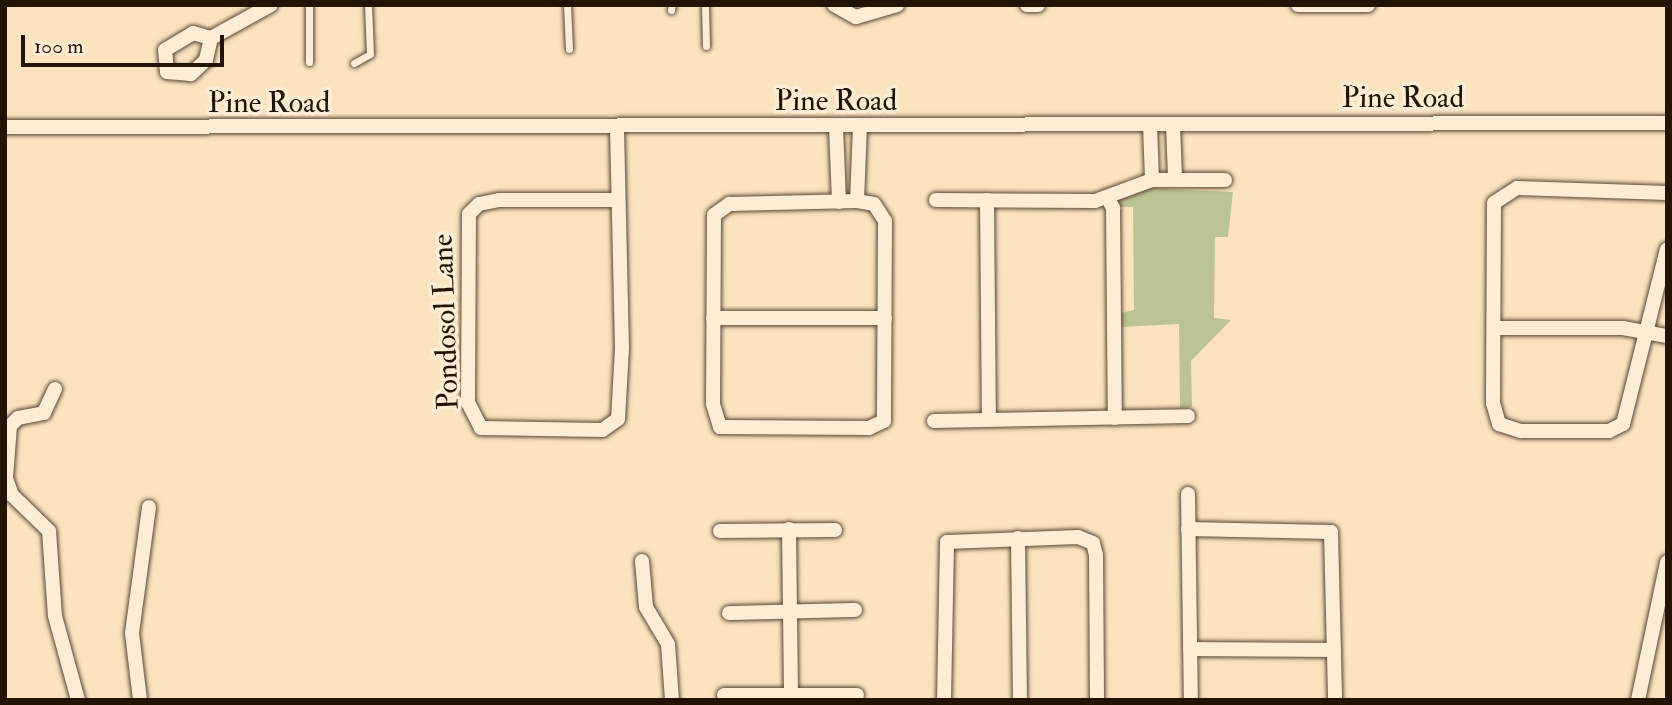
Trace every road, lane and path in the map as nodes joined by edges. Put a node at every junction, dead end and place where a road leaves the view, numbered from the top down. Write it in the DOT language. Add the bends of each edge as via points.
graph roads {
  1 [pos="271,5"];
  2 [pos="309,5"];
  3 [pos="368,5"];
  4 [pos="567,5"];
  5 [pos="705,5"];
  6 [pos="834,5"];
  7 [pos="1027,5"];
  8 [pos="1038,5"];
  9 [pos="1298,5"];
  10 [pos="1368,5"];
  11 [pos="891,6"];
  12 [pos="211,38"];
  13 [pos="706,46"];
  14 [pos="569,49"];
  15 [pos="309,62"];
  16 [pos="354,63"];
  17 [pos="1667,123"];
  18 [pos="1150,125"];
  19 [pos="1173,125"];
  20 [pos="5,127"];
  21 [pos="836,127"];
  22 [pos="860,127"];
  23 [pos="617,128"];
  24 [pos="1175,178"];
  25 [pos="1152,180"];
  26 [pos="1224,180"];
  27 [pos="1667,193"];
  28 [pos="1107,197"];
  29 [pos="618,200"];
  30 [pos="936,200"];
  31 [pos="987,200"];
  32 [pos="857,201"];
  33 [pos="839,202"];
  34 [pos="1667,249"];
  35 [pos="713,318"];
  36 [pos="885,318"];
  37 [pos="1494,328"];
  38 [pos="1659,336"];
  39 [pos="55,390"];
  40 [pos="1188,416"];
  41 [pos="1115,418"];
  42 [pos="989,420"];
  43 [pos="934,421"];
  44 [pos="1188,494"];
  45 [pos="149,507"];
  46 [pos="789,529"];
  47 [pos="1188,529"];
  48 [pos="835,530"];
  49 [pos="720,531"];
  50 [pos="1018,538"];
  51 [pos="642,561"];
  52 [pos="1667,562"];
  53 [pos="1664,589"];
  54 [pos="855,610"];
  55 [pos="790,611"];
  56 [pos="729,613"];
  57 [pos="1190,649"];
  58 [pos="1334,650"];
  59 [pos="724,695"];
  60 [pos="857,695"];
  61 [pos="791,697"];
  62 [pos="78,700"];
  63 [pos="140,700"];
  64 [pos="672,700"];
  65 [pos="944,700"];
  66 [pos="1020,700"];
  67 [pos="1097,700"];
  68 [pos="1191,700"];
  69 [pos="1335,700"];
  70 [pos="1638,700"];
  1 -- 12 [label="street"];
  2 -- 15 [label="lane"];
  3 -- 16 [label="lane" via="370,54"];
  4 -- 14 [label="lane"];
  5 -- 13 [label="lane"];
  6 -- 11 [label="street" via="856,17 876,16"];
  7 -- 8 [label="street"];
  9 -- 10 [label="street"];
  17 -- 19 [label="street, Pine Road"];
  18 -- 19 [label="street, Pine Road"];
  18 -- 22 [label="street, Pine Road"];
  18 -- 25 [label="street"];
  19 -- 24 [label="street"];
  20 -- 23 [label="street, Pine Road"];
  21 -- 22 [label="street, Pine Road"];
  21 -- 23 [label="street, Pine Road"];
  21 -- 33 [label="street"];
  22 -- 32 [label="street"];
  23 -- 29 [label="street, Pondosol Lane"];
  24 -- 25 [label="street"];
  24 -- 26 [label="street"];
  25 -- 28 [label="street"];
  27 -- 37 [label="street" via="1517,188 1499,196 1492,212"];
  28 -- 31 [label="street"];
  28 -- 41 [label="street" via="1114,208"];
  29 -- 29 [label="street, Pondosol Lane" via="618,419 602,430 481,429 468,403 469,214 486,201"];
  30 -- 31 [label="street"];
  31 -- 42 [label="street"];
  32 -- 33 [label="street"];
  32 -- 36 [label="street" via="874,204 885,221"];
  33 -- 35 [label="street" via="718,210 712,221"];
  34 -- 38 [label="street"];
  35 -- 36 [label="street"];
  35 -- 36 [label="street" via="716,419 720,427 738,430 880,424 887,404"];
  37 -- 38 [label="street"];
  37 -- 38 [label="street" via="1494,415 1504,428 1521,431 1609,431 1623,424"];
  39 -- 62 [label="street" via="44,413 18,418 8,433 9,491 45,522 55,616"];
  40 -- 41 [label="street"];
  41 -- 42 [label="street"];
  42 -- 43 [label="street"];
  44 -- 47 [label="street"];
  45 -- 63 [label="street" via="132,633"];
  46 -- 48 [label="street"];
  46 -- 49 [label="street"];
  46 -- 55 [label="street"];
  47 -- 57 [label="street"];
  47 -- 58 [label="street" via="1331,532"];
  50 -- 65 [label="street" via="958,538 944,548"];
  50 -- 66 [label="street"];
  50 -- 67 [label="street" via="1084,537 1095,547"];
  51 -- 64 [label="street" via="644,600 668,644"];
  52 -- 53 [label="street"];
  53 -- 70 [label="street"];
  54 -- 55 [label="street"];
  55 -- 56 [label="street"];
  55 -- 61 [label="street"];
  57 -- 58 [label="street"];
  57 -- 68 [label="street"];
  58 -- 69 [label="street"];
  59 -- 61 [label="street"];
  60 -- 61 [label="street"];
}
